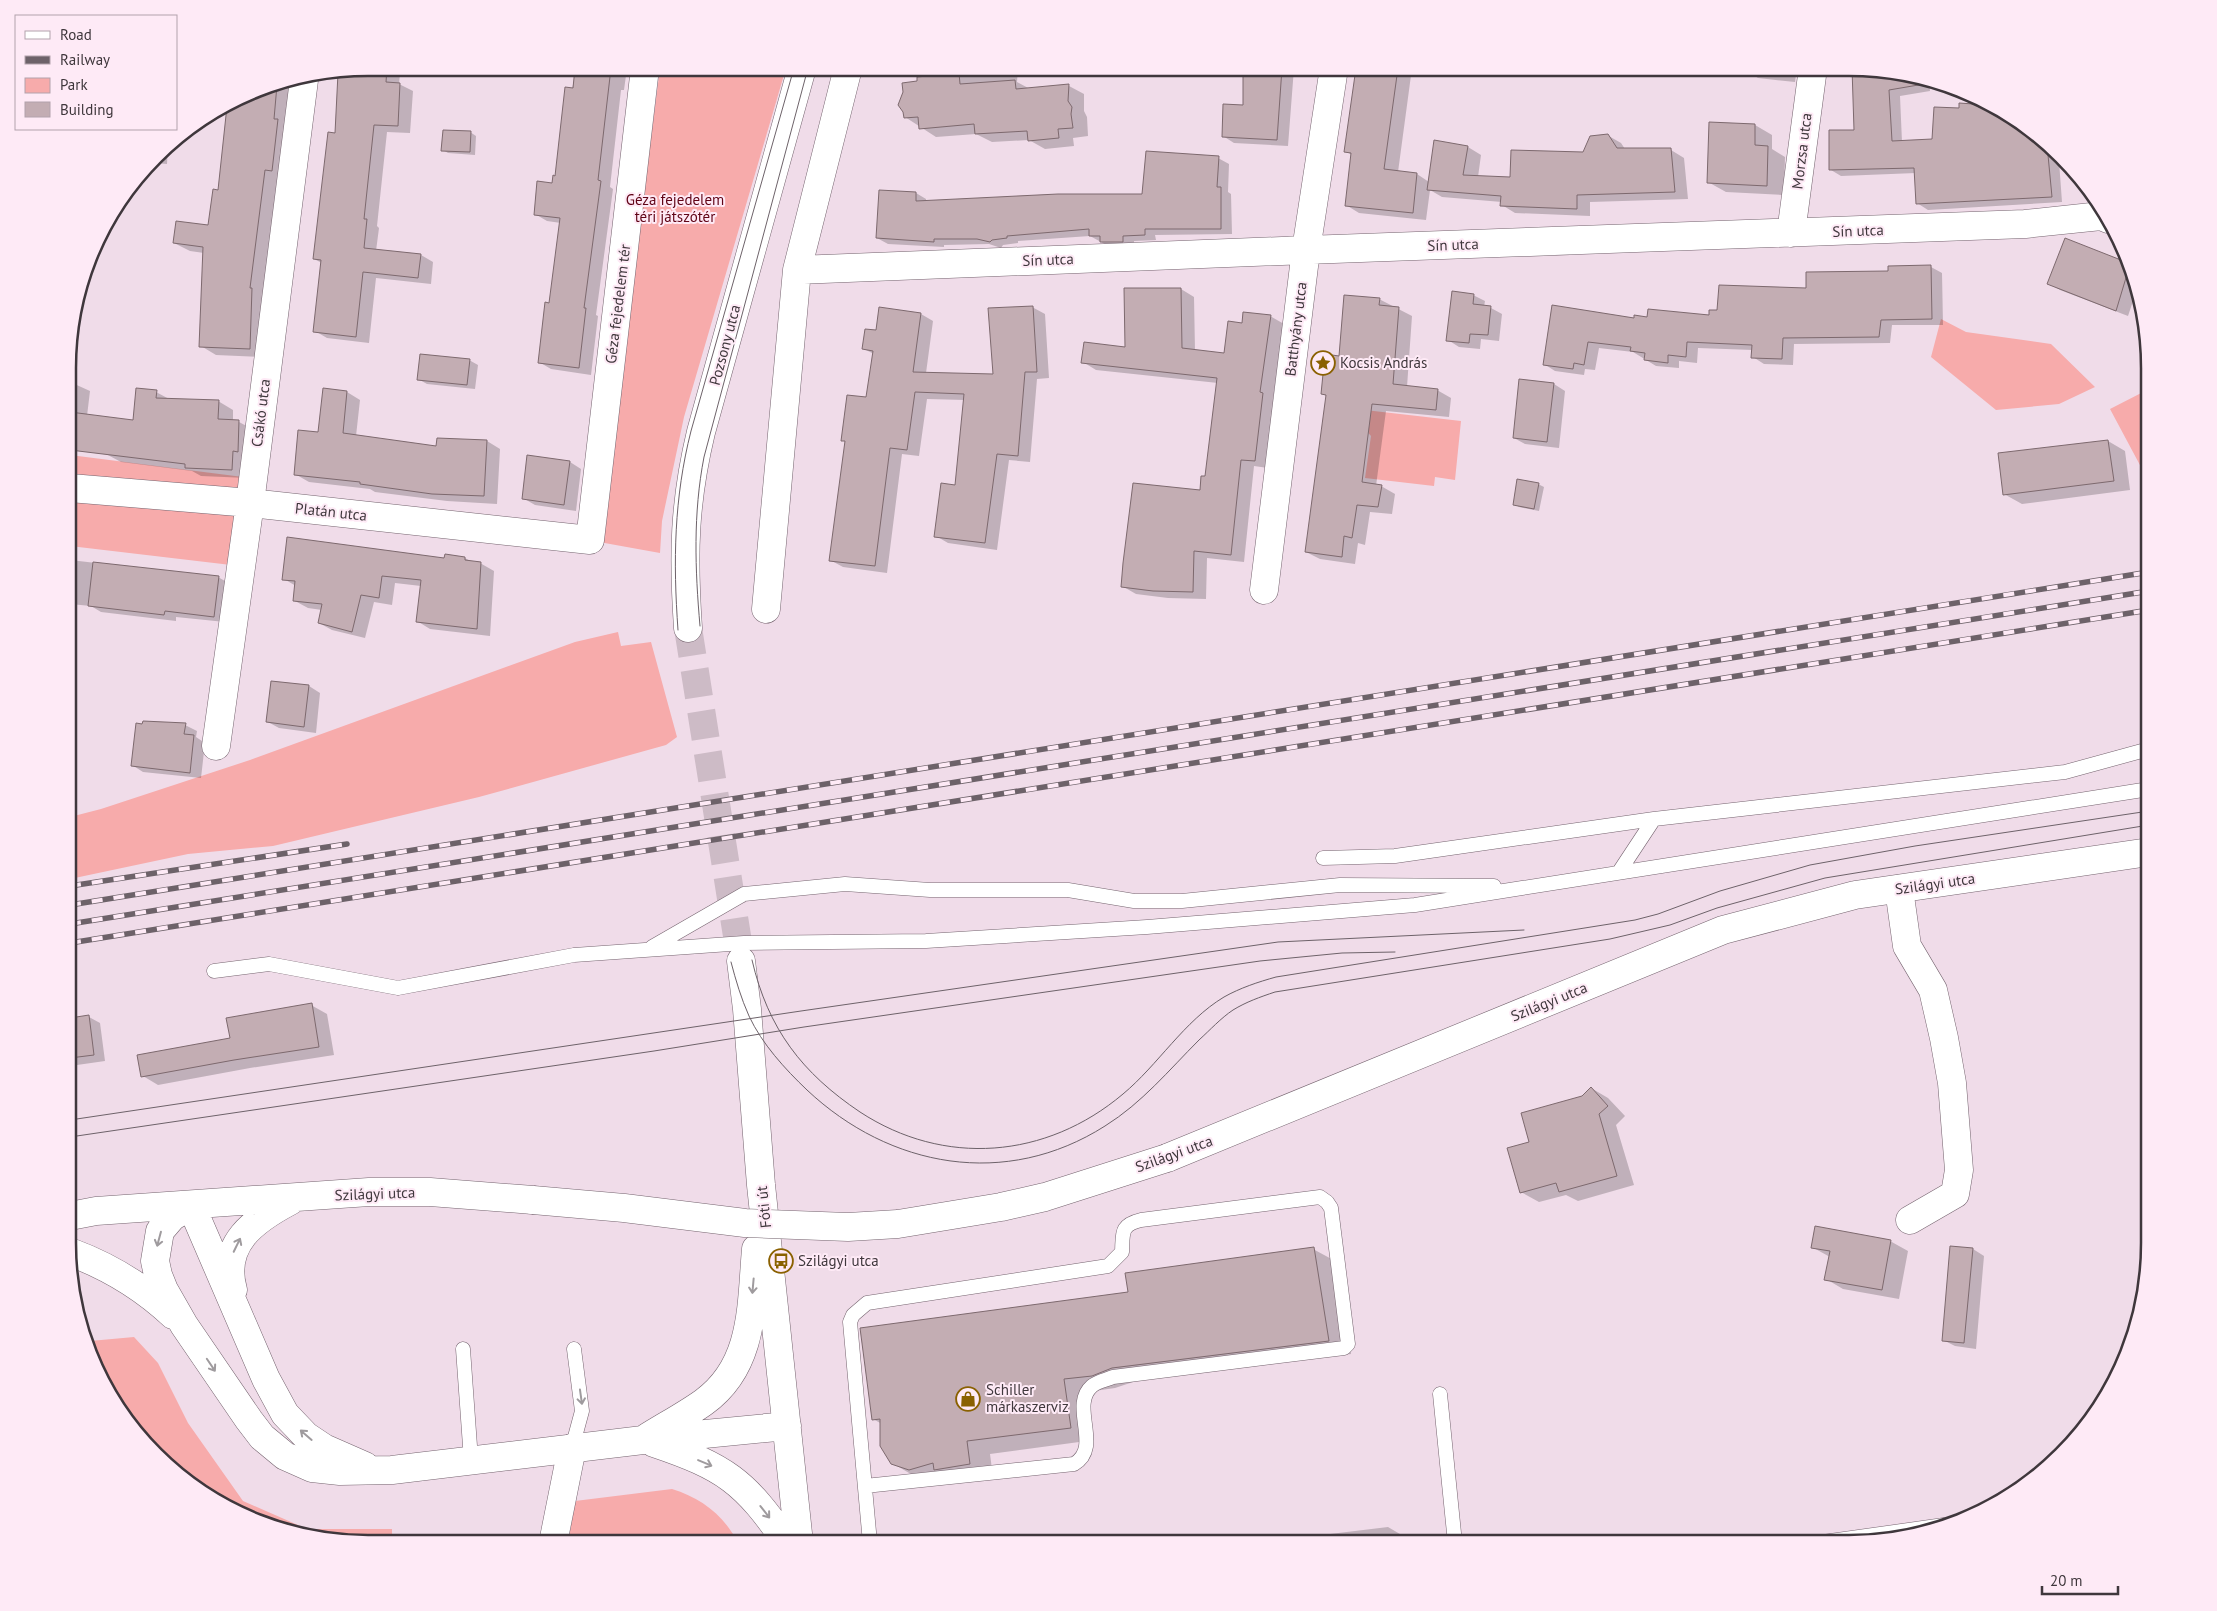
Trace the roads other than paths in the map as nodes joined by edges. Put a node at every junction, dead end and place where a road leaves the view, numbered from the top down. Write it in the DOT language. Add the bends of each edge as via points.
graph roads {
  1 [pos="644,76"];
  2 [pos="800,76"];
  3 [pos="846,76"];
  4 [pos="1333,76"];
  5 [pos="1812,76"];
  6 [pos="304,84"];
  7 [pos="2099,217"];
  8 [pos="1791,233"];
  9 [pos="1306,250"];
  10 [pos="798,270"];
  11 [pos="76,488"];
  12 [pos="250,503"];
  13 [pos="590,540"];
  14 [pos="1264,590"];
  15 [pos="766,609"];
  16 [pos="688,628"];
  17 [pos="216,746"];
  18 [pos="2141,751"];
  19 [pos="2141,790"];
  20 [pos="1654,819"];
  21 [pos="2141,853"];
  22 [pos="1323,858"];
  23 [pos="1619,872"];
  24 [pos="1537,886"];
  25 [pos="1898,889"];
  26 [pos="646,950"];
  27 [pos="741,961"];
  28 [pos="214,972"];
  29 [pos="761,1185"];
  30 [pos="296,1198"];
  31 [pos="191,1205"];
  32 [pos="76,1215"];
  33 [pos="1910,1220"];
  34 [pos="77,1255"];
  35 [pos="184,1325"];
  36 [pos="243,1326"];
  37 [pos="463,1349"];
  38 [pos="574,1349"];
  39 [pos="1440,1394"];
  40 [pos="788,1426"];
  41 [pos="643,1440"];
  42 [pos="572,1448"];
  43 [pos="471,1460"];
  44 [pos="374,1470"];
  45 [pos="865,1486"];
  46 [pos="556,1535"];
  47 [pos="781,1535"];
  48 [pos="798,1535"];
  49 [pos="869,1535"];
  50 [pos="1454,1535"];
  1 -- 13 [label="street, Géza fejedelem tér"];
  2 -- 16 [label="street, Pozsony utca" via="703,422 690,481 684,531"];
  3 -- 10 [label="street"];
  4 -- 9 [label="street, Batthyány utca"];
  5 -- 8 [label="street, Morzsa utca"];
  6 -- 12 [label="street, Csákó utca"];
  7 -- 8 [label="street, Sín utca" via="2026,224"];
  8 -- 9 [label="street, Sín utca"];
  9 -- 10 [label="street, Sín utca"];
  9 -- 14 [label="street, Batthyány utca"];
  10 -- 15 [label="street"];
  11 -- 12 [label="street, Platán utca"];
  12 -- 13 [label="street, Platán utca"];
  12 -- 17 [label="street, Csákó utca"];
  18 -- 20 [label="lane" via="2065,772"];
  19 -- 23 [label="lane"];
  20 -- 22 [label="lane" via="1395,856"];
  20 -- 23 [label="lane"];
  21 -- 25 [label="street, Szilágyi utca"];
  23 -- 24 [label="lane"];
  24 -- 26 [label="lane" via="1415,905 1147,927 926,941 744,943"];
  24 -- 26 [label="lane" via="1340,885 1182,901 1134,901 1068,890 930,890 845,884 744,894"];
  25 -- 30 [label="street, Szilágyi utca, bridge" via="1854,895 1723,930 1167,1158 1045,1197 1001,1207 898,1224 848,1227 746,1223 614,1207 430,1192 369,1192"];
  25 -- 33 [label="street" via="1907,946 1933,990 1944,1038 1952,1083 1959,1170 1955,1194"];
  26 -- 28 [label="lane" via="574,955 398,988 269,964"];
  27 -- 29 [label="street, Fóti út"];
  29 -- 40 [label="street, Fóti út"];
  29 -- 41 [label="street, one-way" via="749,1330 738,1363 727,1380 706,1401"];
  30 -- 31 [label="street, Szilágyi utca"];
  36 -- 30 [label="street, one-way" via="231,1283 234,1251 250,1226"];
  31 -- 32 [label="street, Szilágyi utca"];
  31 -- 35 [label="street, one-way" via="172,1217 160,1231 155,1261 164,1290"];
  31 -- 36 [label="street"];
  34 -- 35 [label="street" via="131,1282"];
  35 -- 44 [label="street, one-way" via="249,1420 272,1447 312,1468 327,1471"];
  44 -- 36 [label="street, one-way" via="324,1448 306,1436 285,1414"];
  37 -- 43 [label="lane"];
  38 -- 42 [label="lane, one-way" via="582,1411"];
  39 -- 50 [label="lane"];
  40 -- 41 [label="street"];
  40 -- 48 [label="street, Fóti út"];
  41 -- 42 [label="street"];
  41 -- 47 [label="street, one-way" via="684,1453 733,1479 756,1501"];
  42 -- 43 [label="street"];
  42 -- 46 [label="street"];
  43 -- 44 [label="street"];
  45 -- 45 [label="lane" via="850,1322 867,1303 1108,1266 1122,1252 1123,1231 1129,1223 1141,1220 1320,1197 1331,1208 1348,1344 1344,1348 1113,1377 1099,1382 1090,1388 1084,1400 1086,1451 1074,1464"];
  45 -- 49 [label="lane"];
}
